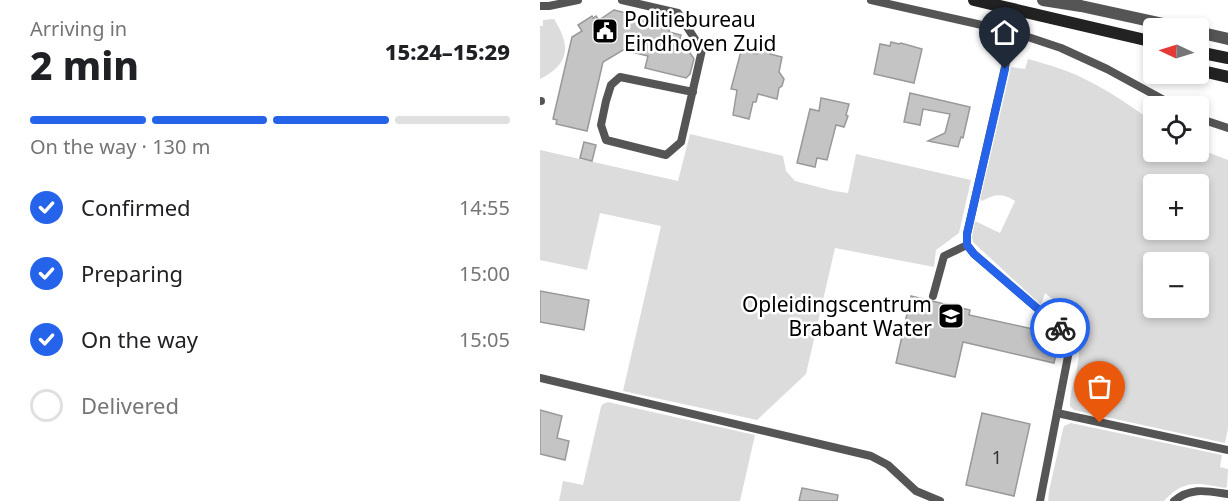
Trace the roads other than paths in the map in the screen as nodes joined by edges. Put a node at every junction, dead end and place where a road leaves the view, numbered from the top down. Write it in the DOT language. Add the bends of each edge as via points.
graph roads {
  1 [pos="578,0"];
  2 [pos="622,0"];
  3 [pos="871,0"];
  4 [pos="974,0"];
  5 [pos="1043,0"];
  6 [pos="1067,2"];
  7 [pos="540,6"];
  8 [pos="1018,10"];
  9 [pos="1143,20"];
  10 [pos="1013,32"];
  11 [pos="1209,35"];
  12 [pos="1125,36"];
  13 [pos="1228,39"];
  14 [pos="1143,40"];
  15 [pos="1143,46"];
  16 [pos="1209,54"];
  17 [pos="1228,58"];
  18 [pos="1209,73"];
  19 [pos="1228,77"];
  20 [pos="693,92"];
  21 [pos="1157,96"];
  22 [pos="1209,122"];
  23 [pos="1228,128"];
  24 [pos="967,245"];
  25 [pos="933,296"];
  26 [pos="540,378"];
  27 [pos="1057,413"];
  28 [pos="1228,450"];
  29 [pos="1228,494"];
  30 [pos="940,501"];
  31 [pos="1040,501"];
  32 [pos="1174,501"];
  1 -- 7 [label="lane"];
  2 -- 20 [label="lane" via="678,13 702,50"];
  3 -- 10 [label="lane"];
  4 -- 8 [label="main road"];
  5 -- 6 [label="street"];
  6 -- 9 [label="street"];
  8 -- 10 [label="lane"];
  8 -- 12 [label="main road"];
  10 -- 21 [label="lane" via="1061,48"];
  10 -- 24 [label="lane"];
  11 -- 13 [label="street"];
  12 -- 14 [label="main road"];
  12 -- 15 [label="main road"];
  16 -- 17 [label="main road"];
  18 -- 19 [label="main road"];
  20 -- 20 [label="lane" via="681,142 666,156 606,140 601,125 606,101 611,85 620,77"];
  22 -- 23 [label="lane"];
  24 -- 25 [label="lane" via="944,256"];
  24 -- 27 [label="lane" via="1065,332 1070,346"];
  26 -- 30 [label="lane" via="871,456 888,465 916,491"];
  27 -- 28 [label="lane"];
  27 -- 31 [label="lane"];
  29 -- 32 [label="lane" via="1195,491"];
}
